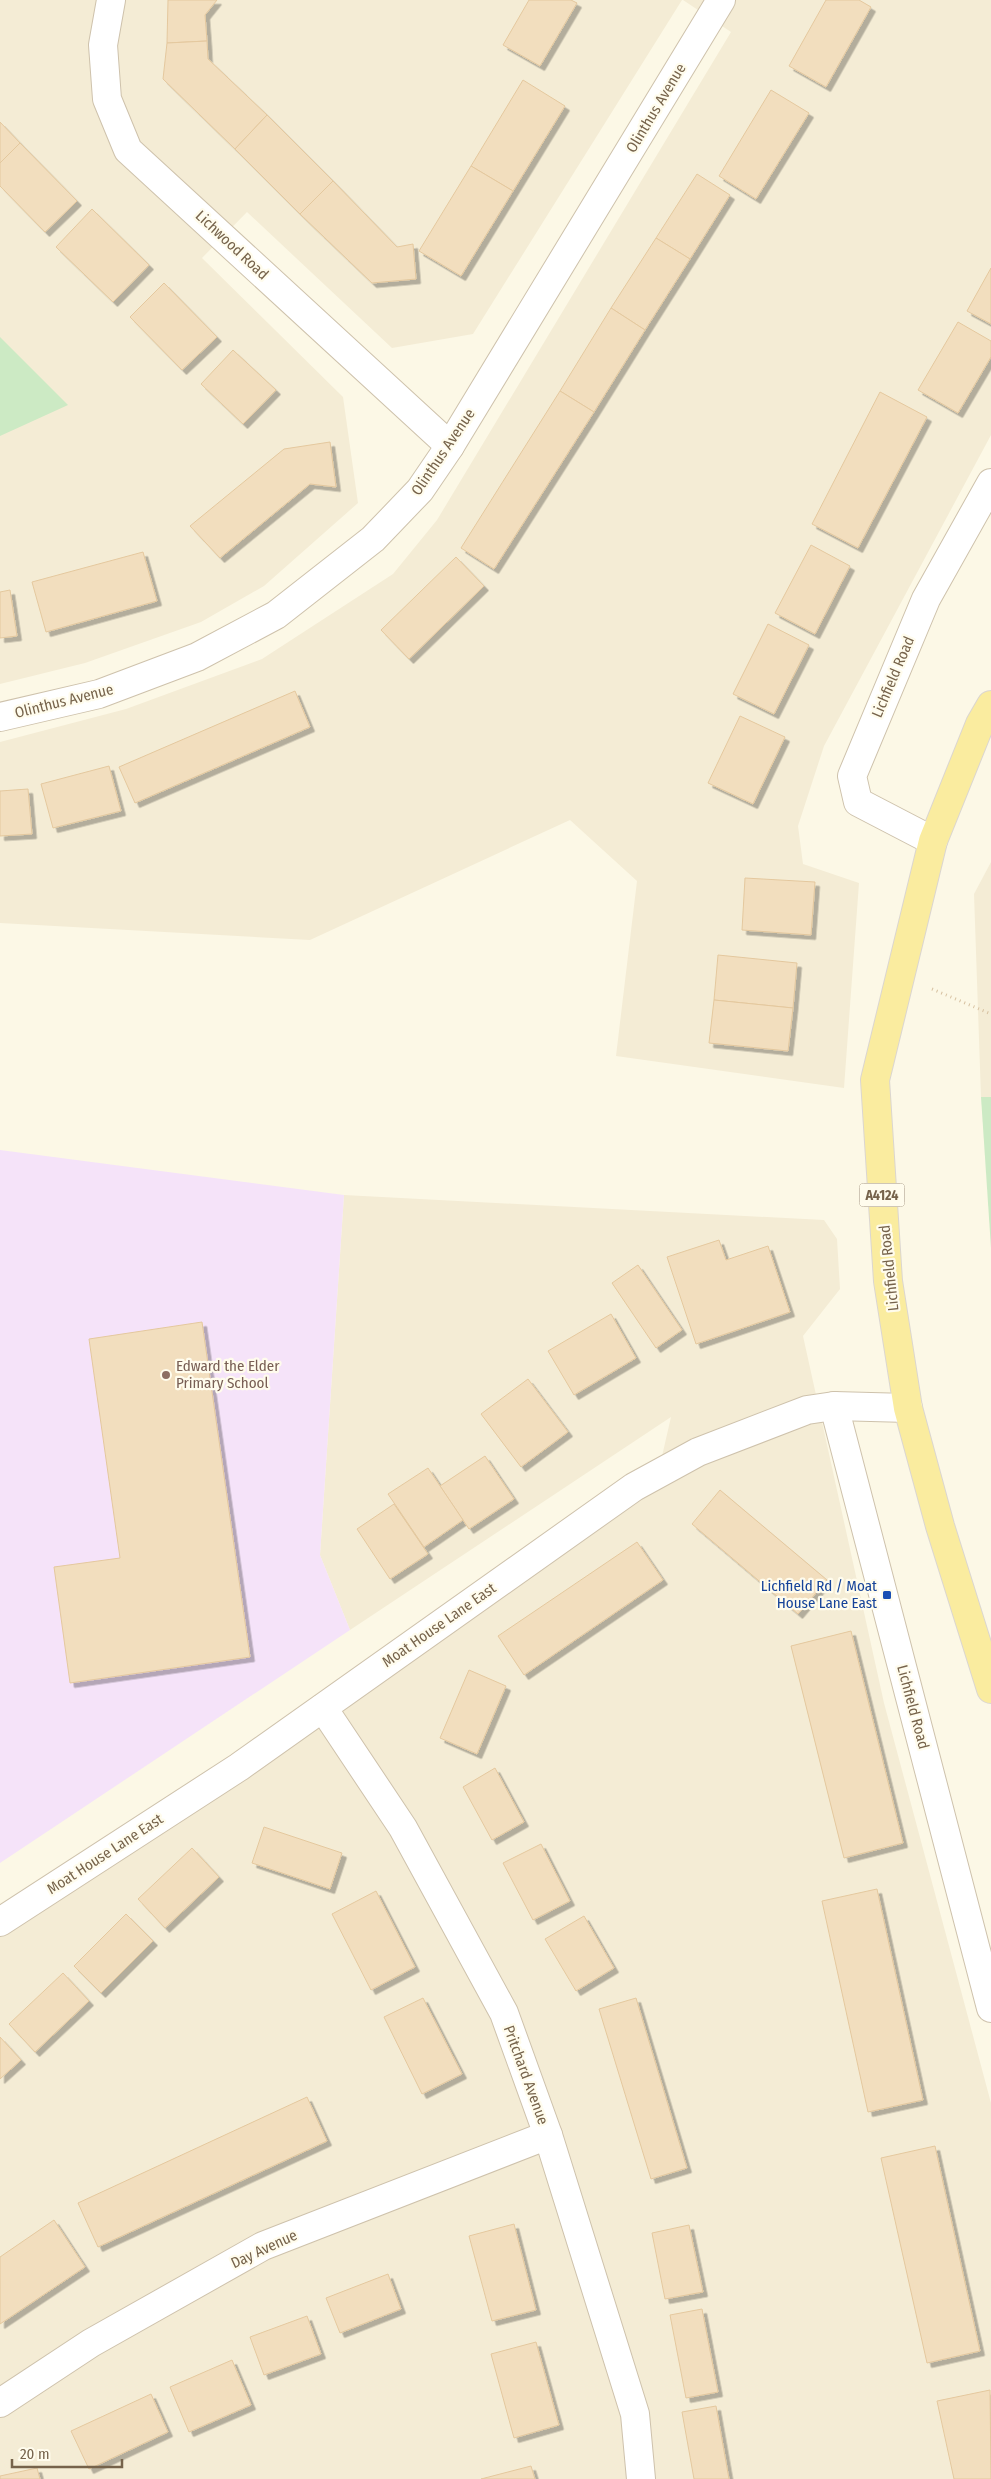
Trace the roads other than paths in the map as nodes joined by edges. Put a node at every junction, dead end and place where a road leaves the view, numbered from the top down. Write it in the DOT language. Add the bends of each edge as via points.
graph roads {
  1 [pos="111,0"];
  2 [pos="721,0"];
  3 [pos="450,446"];
  4 [pos="991,483"];
  5 [pos="991,705"];
  6 [pos="0,717"];
  7 [pos="933,841"];
  8 [pos="834,1406"];
  9 [pos="908,1408"];
  10 [pos="991,1689"];
  11 [pos="323,1708"];
  12 [pos="0,1922"];
  13 [pos="991,2008"];
  14 [pos="548,2135"];
  15 [pos="0,2403"];
  16 [pos="642,2479"];
  1 -- 3 [label="street, Lichwood Road" via="103,45 107,98 128,150"];
  2 -- 3 [label="street, Olinthus Avenue"];
  3 -- 6 [label="street, Olinthus Avenue" via="420,490 373,539 276,615 197,657 99,694"];
  4 -- 7 [label="street, Lichfield Road" via="926,599 852,776 858,802"];
  5 -- 7 [label="main road, Lichfield Road / A4124" via="980,724"];
  7 -- 9 [label="main road, Lichfield Road / A4124" via="875,1080 888,1281"];
  8 -- 9 [label="street, Moat House Lane East"];
  8 -- 11 [label="street, Moat House Lane East" via="807,1410 767,1424 698,1452 634,1487"];
  8 -- 13 [label="street, Lichfield Road"];
  9 -- 10 [label="main road, Lichfield Road / A4124" via="940,1526"];
  11 -- 12 [label="street, Moat House Lane East" via="239,1767"];
  11 -- 14 [label="street, Pritchard Avenue" via="403,1828 504,2013"];
  14 -- 15 [label="street, Day Avenue" via="263,2246 91,2343"];
  14 -- 16 [label="street, Pritchard Avenue" via="635,2414"];
}
